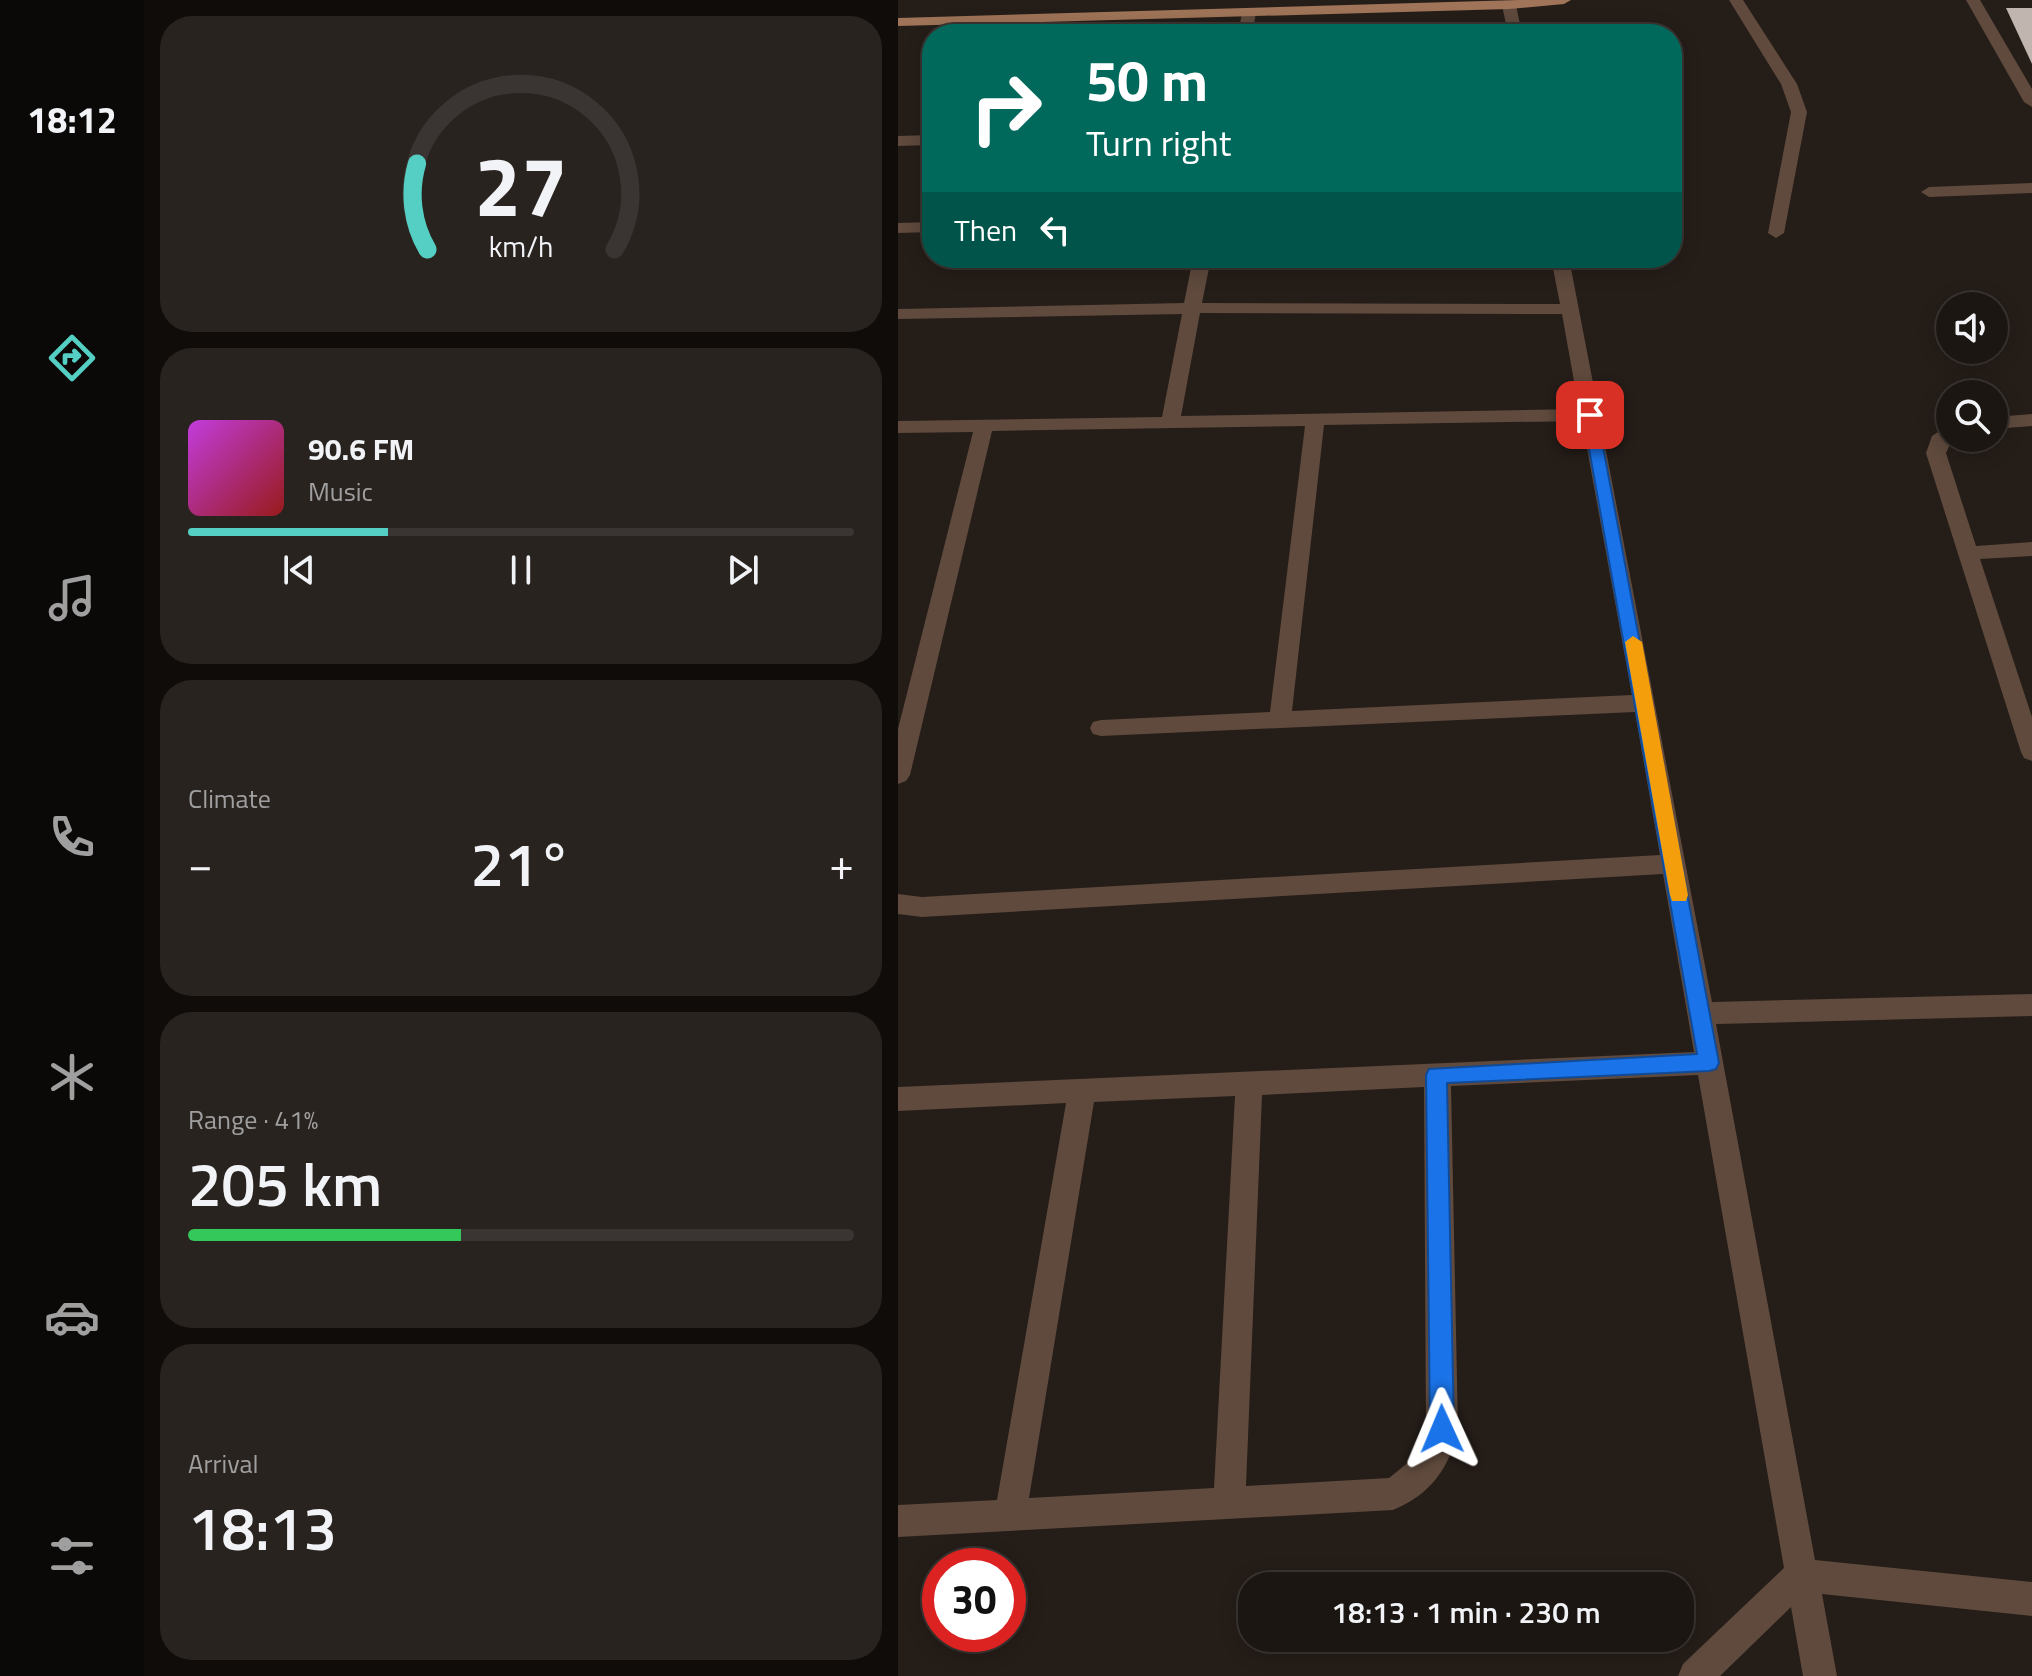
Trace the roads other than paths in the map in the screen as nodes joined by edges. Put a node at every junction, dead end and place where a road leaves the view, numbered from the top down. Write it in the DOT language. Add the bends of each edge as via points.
graph roads {
  1 [pos="1564,0"];
  2 [pos="1736,0"];
  3 [pos="1973,0"];
  4 [pos="1509,5"];
  5 [pos="1249,13"];
  6 [pos="898,22"];
  7 [pos="1247,24"];
  8 [pos="1513,24"];
  9 [pos="2032,102"];
  10 [pos="922,140"];
  11 [pos="898,141"];
  12 [pos="2032,188"];
  13 [pos="1929,192"];
  14 [pos="922,227"];
  15 [pos="898,228"];
  16 [pos="1776,233"];
  17 [pos="1200,268"];
  18 [pos="1562,268"];
  19 [pos="1192,308"];
  20 [pos="1570,309"];
  21 [pos="898,314"];
  22 [pos="1590,415"];
  23 [pos="1315,420"];
  24 [pos="2032,420"];
  25 [pos="1170,422"];
  26 [pos="2008,422"];
  27 [pos="984,426"];
  28 [pos="898,427"];
  29 [pos="1936,452"];
  30 [pos="2032,549"];
  31 [pos="1968,553"];
  32 [pos="1645,703"];
  33 [pos="1280,720"];
  34 [pos="1101,728"];
  35 [pos="2032,752"];
  36 [pos="898,775"];
  37 [pos="1673,864"];
  38 [pos="898,904"];
  39 [pos="2032,1005"];
  40 [pos="1700,1013"];
  41 [pos="1709,1063"];
  42 [pos="1437,1075"];
  43 [pos="1249,1083"];
  44 [pos="1082,1091"];
  45 [pos="898,1099"];
  46 [pos="1229,1502"];
  47 [pos="1010,1515"];
  48 [pos="898,1521"];
  49 [pos="1801,1575"];
  50 [pos="2032,1599"];
  51 [pos="1695,1676"];
  52 [pos="1820,1676"];
  1 -- 4 [label="main road"];
  2 -- 16 [label="street" via="1789,84 1799,112"];
  3 -- 9 [label="street"];
  4 -- 5 [label="main road"];
  4 -- 8 [label="street"];
  5 -- 6 [label="main road"];
  5 -- 7 [label="street"];
  10 -- 11 [label="street"];
  12 -- 13 [label="street"];
  14 -- 15 [label="street"];
  17 -- 19 [label="street"];
  18 -- 20 [label="street"];
  19 -- 20 [label="street"];
  19 -- 21 [label="street"];
  19 -- 25 [label="street"];
  20 -- 22 [label="street"];
  22 -- 23 [label="street"];
  22 -- 32 [label="street"];
  23 -- 25 [label="street"];
  23 -- 33 [label="street"];
  24 -- 26 [label="street"];
  25 -- 27 [label="street"];
  27 -- 28 [label="street"];
  27 -- 36 [label="street"];
  29 -- 31 [label="street"];
  30 -- 31 [label="street"];
  31 -- 35 [label="street"];
  32 -- 33 [label="street"];
  32 -- 37 [label="street"];
  33 -- 34 [label="street"];
  37 -- 38 [label="street" via="938,906"];
  37 -- 40 [label="street"];
  39 -- 40 [label="street"];
  40 -- 41 [label="street"];
  41 -- 42 [label="street"];
  41 -- 49 [label="street"];
  42 -- 43 [label="street"];
  42 -- 46 [label="street" via="1439,1451 1420,1477 1393,1494"];
  43 -- 44 [label="street"];
  43 -- 46 [label="street"];
  44 -- 45 [label="street"];
  44 -- 47 [label="street"];
  46 -- 47 [label="street"];
  47 -- 48 [label="street"];
  49 -- 50 [label="street"];
  49 -- 51 [label="street"];
  49 -- 52 [label="street"];
}
